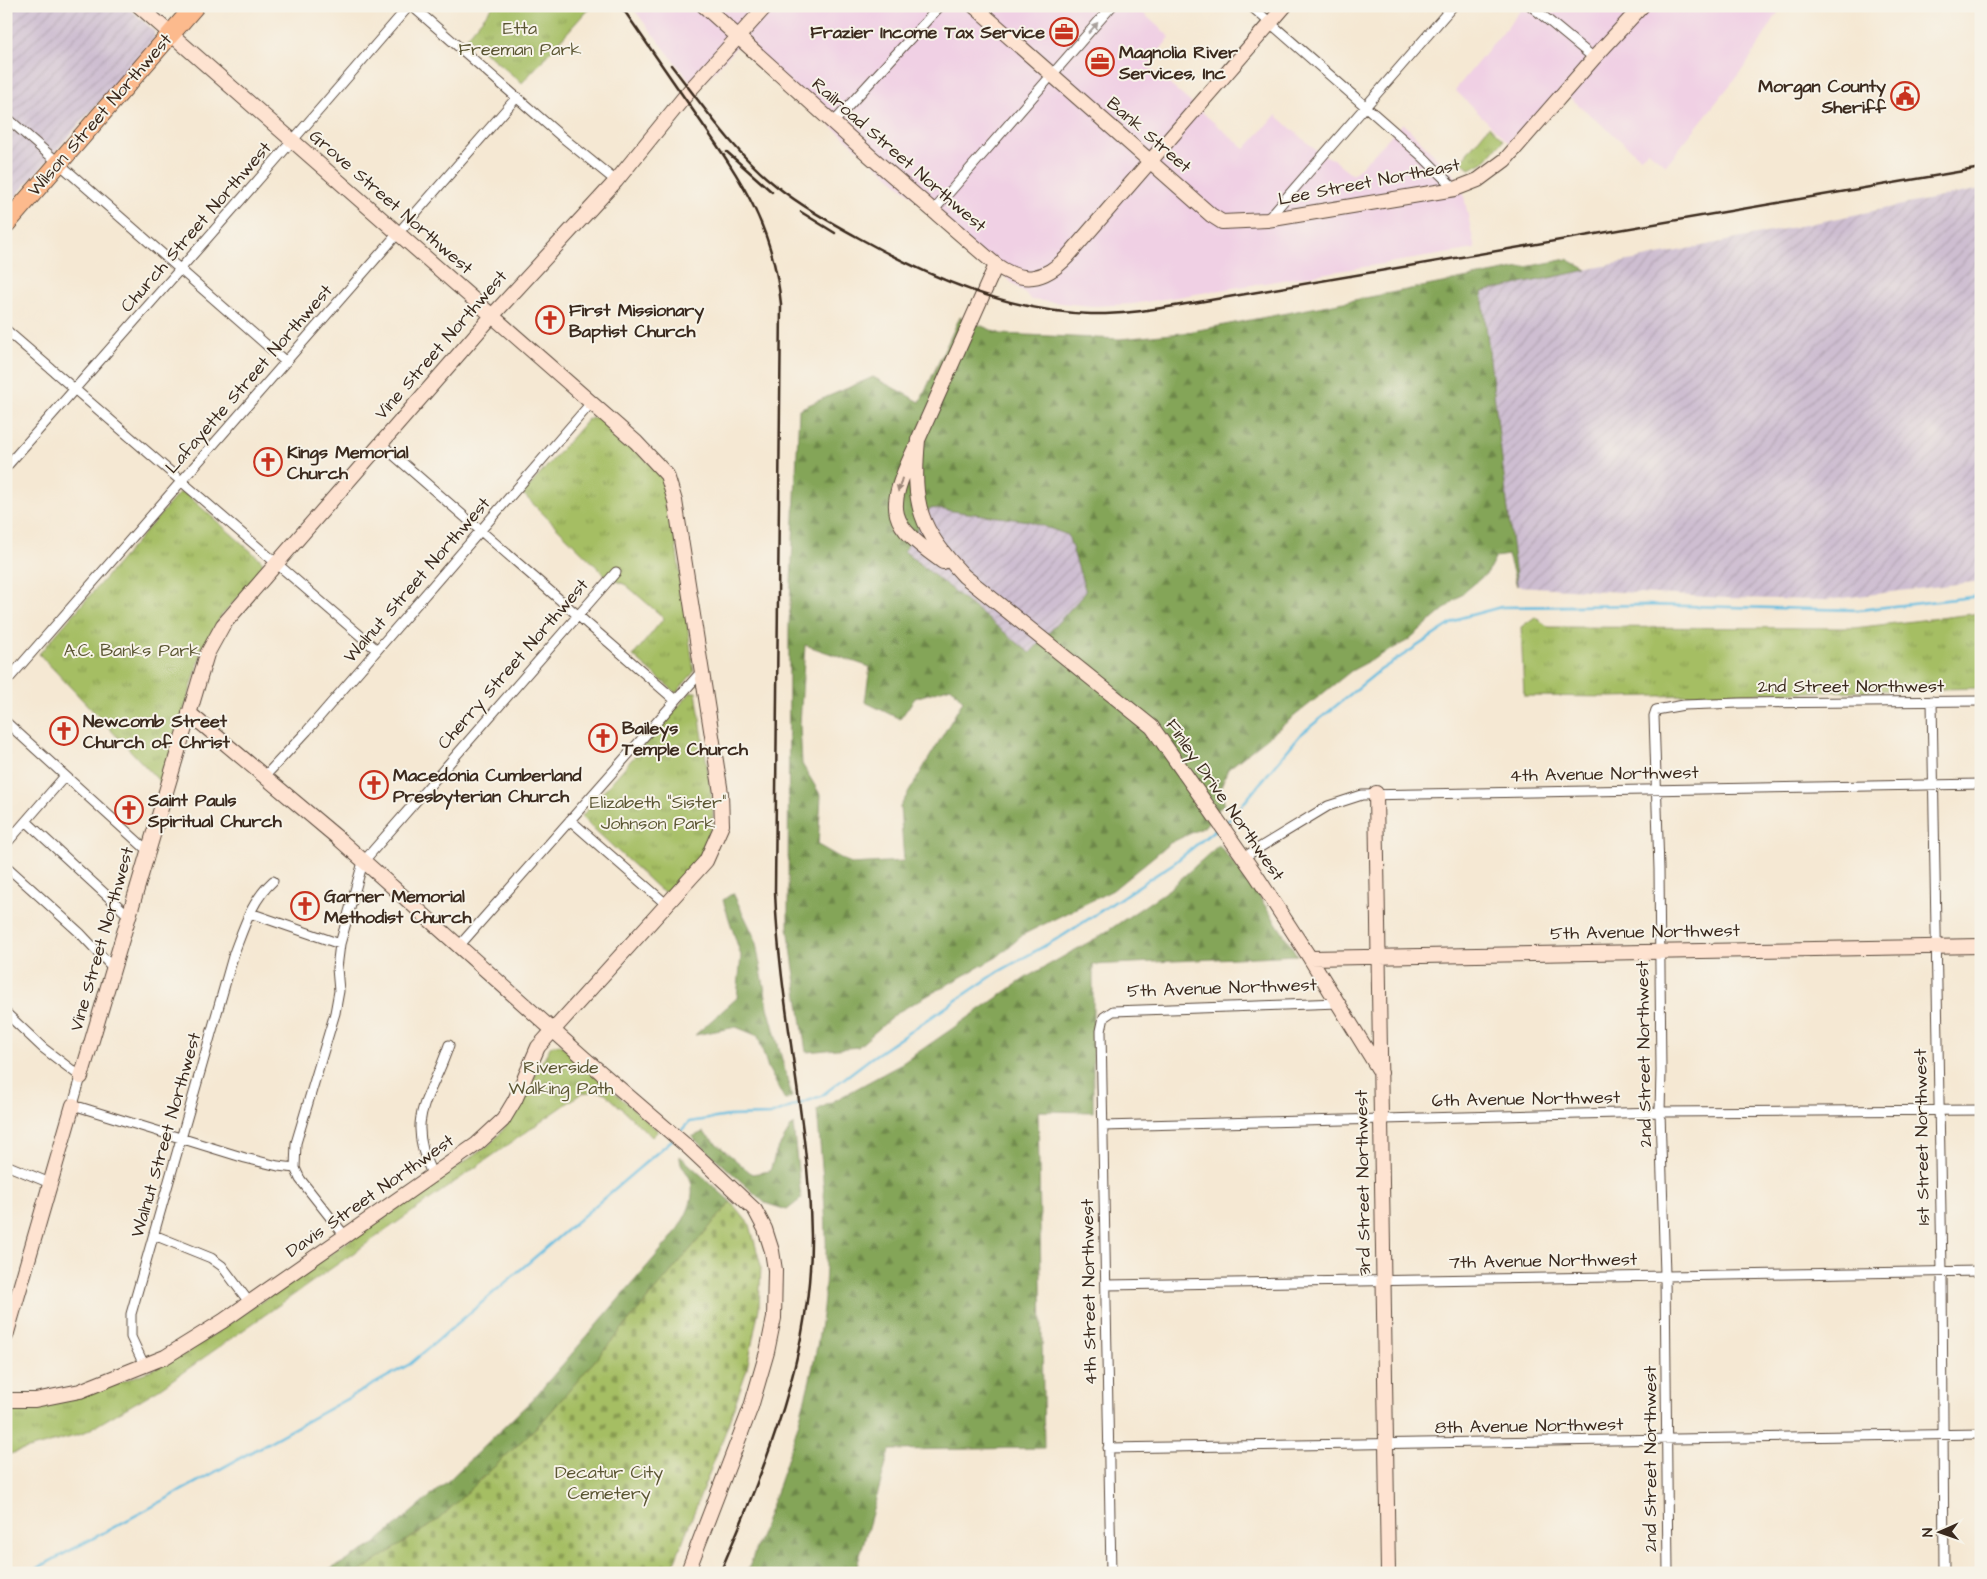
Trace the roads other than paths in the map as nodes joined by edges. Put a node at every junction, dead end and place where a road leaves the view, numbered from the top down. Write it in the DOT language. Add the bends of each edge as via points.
graph roads {
  1 [pos="139,6"];
  2 [pos="195,6"];
  3 [pos="410,6"];
  4 [pos="704,6"];
  5 [pos="766,6"];
  6 [pos="940,6"];
  7 [pos="974,6"];
  8 [pos="1112,6"];
  9 [pos="1251,6"];
  10 [pos="1285,6"];
  11 [pos="1454,6"];
  12 [pos="1531,6"];
  13 [pos="1642,6"];
  14 [pos="1270,23"];
  15 [pos="170,33"];
  16 [pos="738,37"];
  17 [pos="1594,58"];
  18 [pos="1051,75"];
  19 [pos="517,97"];
  20 [pos="1366,107"];
  21 [pos="6,117"];
  22 [pos="833,122"];
  23 [pos="291,140"];
  24 [pos="1150,160"];
  25 [pos="59,163"];
  26 [pos="616,181"];
  27 [pos="1455,189"];
  28 [pos="934,210"];
  29 [pos="1267,220"];
  30 [pos="6,224"];
  31 [pos="399,232"];
  32 [pos="996,265"];
  33 [pos="180,270"];
  34 [pos="492,316"];
  35 [pos="6,330"];
  36 [pos="286,362"];
  37 [pos="75,389"];
  38 [pos="592,403"];
  39 [pos="918,440"];
  40 [pos="381,444"];
  41 [pos="6,467"];
  42 [pos="182,482"];
  43 [pos="479,531"];
  44 [pos="277,563"];
  45 [pos="616,572"];
  46 [pos="964,576"];
  47 [pos="576,616"];
  48 [pos="377,650"];
  49 [pos="701,672"];
  50 [pos="6,682"];
  51 [pos="675,700"];
  52 [pos="1932,701"];
  53 [pos="1981,701"];
  54 [pos="189,713"];
  55 [pos="6,722"];
  56 [pos="65,776"];
  57 [pos="265,776"];
  58 [pos="1981,784"];
  59 [pos="1933,786"];
  60 [pos="1656,788"];
  61 [pos="1376,793"];
  62 [pos="570,820"];
  63 [pos="26,821"];
  64 [pos="6,844"];
  65 [pos="148,851"];
  66 [pos="1244,858"];
  67 [pos="363,862"];
  68 [pos="6,866"];
  69 [pos="273,881"];
  70 [pos="666,904"];
  71 [pos="250,913"];
  72 [pos="128,915"];
  73 [pos="340,944"];
  74 [pos="459,946"];
  75 [pos="1935,946"];
  76 [pos="1981,946"];
  77 [pos="1660,950"];
  78 [pos="1379,956"];
  79 [pos="1310,958"];
  80 [pos="114,968"];
  81 [pos="1338,1003"];
  82 [pos="1108,1012"];
  83 [pos="6,1013"];
  84 [pos="554,1030"];
  85 [pos="449,1045"];
  86 [pos="1381,1073"];
  87 [pos="81,1077"];
  88 [pos="73,1105"];
  89 [pos="1937,1110"];
  90 [pos="1981,1110"];
  91 [pos="1660,1112"];
  92 [pos="1380,1118"];
  93 [pos="1103,1126"];
  94 [pos="182,1139"];
  95 [pos="6,1166"];
  96 [pos="295,1168"];
  97 [pos="432,1174"];
  98 [pos="50,1183"];
  99 [pos="154,1235"];
  100 [pos="345,1236"];
  101 [pos="1981,1271"];
  102 [pos="1942,1272"];
  103 [pos="1665,1275"];
  104 [pos="1383,1280"];
  105 [pos="1106,1285"];
  106 [pos="249,1302"];
  107 [pos="9,1316"];
  108 [pos="6,1336"];
  109 [pos="145,1367"];
  110 [pos="6,1400"];
  111 [pos="1943,1434"];
  112 [pos="1981,1434"];
  113 [pos="1667,1440"];
  114 [pos="1386,1444"];
  115 [pos="1108,1448"];
  116 [pos="692,1570"];
  117 [pos="1111,1573"];
  118 [pos="1388,1573"];
  119 [pos="1668,1573"];
  120 [pos="1944,1573"];
  1 -- 15 [label="street, Grove Street Northwest"];
  2 -- 15 [label="highway, Wilson Street Northwest"];
  3 -- 19 [label="street"];
  3 -- 23 [label="street, Church Street Northwest"];
  4 -- 16 [label="street, Railroad Street Northwest"];
  5 -- 16 [label="street, Vine Street Northwest"];
  6 -- 22 [label="street"];
  7 -- 18 [label="street, Bank Street"];
  18 -- 8 [label="street, one-way"];
  9 -- 14 [label="street"];
  10 -- 14 [label="street, Railroad Street Northwest"];
  11 -- 20 [label="street"];
  12 -- 17 [label="street"];
  13 -- 17 [label="street, Lee Street Northeast"];
  14 -- 20 [label="street"];
  14 -- 24 [label="street, Railroad Street Northwest"];
  15 -- 23 [label="street, Grove Street Northwest"];
  15 -- 25 [label="highway, Wilson Street Northwest"];
  16 -- 22 [label="street, Railroad Street Northwest"];
  16 -- 26 [label="street, Vine Street Northwest" via="688,91"];
  17 -- 27 [label="street, Lee Street Northeast" via="1505,160 1483,177"];
  18 -- 24 [label="street, Bank Street"];
  18 -- 28 [label="street"];
  19 -- 26 [label="street"];
  19 -- 31 [label="street, Lafayette Street Northwest"];
  20 -- 27 [label="street"];
  20 -- 29 [label="street"];
  21 -- 25 [label="street"];
  22 -- 28 [label="street, Railroad Street Northwest"];
  23 -- 31 [label="street, Grove Street Northwest"];
  23 -- 33 [label="street, Church Street Northwest"];
  24 -- 29 [label="street, Bank Street" via="1222,222"];
  24 -- 32 [label="street, Railroad Street Northwest" via="1058,266 1038,276 1025,277 1008,273"];
  25 -- 30 [label="highway, Wilson Street Northwest"];
  25 -- 33 [label="street"];
  26 -- 34 [label="street, Vine Street Northwest"];
  27 -- 29 [label="street, Lee Street Northeast"];
  28 -- 32 [label="street, Railroad Street Northwest"];
  31 -- 34 [label="street, Grove Street Northwest"];
  31 -- 36 [label="street, Lafayette Street Northwest"];
  32 -- 39 [label="street, Finley Drive Northwest"];
  33 -- 36 [label="street"];
  33 -- 37 [label="street, Church Street Northwest"];
  34 -- 38 [label="street, Grove Street Northwest"];
  34 -- 40 [label="street, Vine Street Northwest"];
  35 -- 37 [label="street"];
  36 -- 42 [label="street, Lafayette Street Northwest"];
  37 -- 41 [label="street, Church Street Northwest"];
  37 -- 42 [label="street"];
  38 -- 43 [label="street, Walnut Street Northwest"];
  38 -- 49 [label="street, Grove Street Northwest" via="660,466 671,485"];
  39 -- 46 [label="street, Finley Drive Northwest" via="919,509 932,539"];
  39 -- 46 [label="street, Finley Drive Northwest, one-way" via="899,485 895,508 902,528 917,543"];
  40 -- 43 [label="street"];
  40 -- 44 [label="street, Vine Street Northwest"];
  42 -- 44 [label="street"];
  42 -- 50 [label="street, Lafayette Street Northwest"];
  43 -- 47 [label="street"];
  43 -- 48 [label="street, Walnut Street Northwest"];
  44 -- 48 [label="street"];
  44 -- 54 [label="street, Vine Street Northwest" via="238,607 212,644"];
  45 -- 47 [label="street, Cherry Street Northwest"];
  46 -- 66 [label="street, Finley Drive Northwest" via="1152,727"];
  47 -- 51 [label="street"];
  47 -- 67 [label="street, Cherry Street Northwest"];
  48 -- 57 [label="street, Walnut Street Northwest"];
  49 -- 51 [label="street"];
  49 -- 70 [label="street, Grove Street Northwest" via="721,793 722,825 706,861"];
  51 -- 62 [label="street"];
  52 -- 53 [label="street, 2nd Street Northwest"];
  52 -- 59 [label="street, 1st Street Northwest"];
  52 -- 60 [label="street, 2nd Street Northwest" via="1739,703 1662,708 1656,710 1654,716"];
  54 -- 57 [label="street"];
  54 -- 65 [label="street, Vine Street Northwest"];
  55 -- 56 [label="street"];
  56 -- 63 [label="street"];
  56 -- 65 [label="street"];
  57 -- 67 [label="street"];
  58 -- 59 [label="street, 4th Avenue Northwest"];
  59 -- 60 [label="street, 4th Avenue Northwest"];
  59 -- 75 [label="street, 1st Street Northwest"];
  60 -- 61 [label="street, 4th Avenue Northwest"];
  60 -- 77 [label="street, 2nd Street Northwest"];
  61 -- 66 [label="street, 4th Avenue Northwest" via="1328,806"];
  61 -- 78 [label="street, 3rd Street Northwest"];
  62 -- 70 [label="street"];
  62 -- 74 [label="street"];
  63 -- 64 [label="street"];
  63 -- 72 [label="street"];
  65 -- 72 [label="street, Vine Street Northwest"];
  66 -- 79 [label="street, Finley Drive Northwest"];
  67 -- 73 [label="street, Cherry Street Northwest"];
  67 -- 74 [label="street"];
  68 -- 80 [label="street"];
  69 -- 71 [label="street, Walnut Street Northwest" via="263,890"];
  70 -- 84 [label="street, Davis Street Northwest"];
  71 -- 73 [label="street"];
  71 -- 94 [label="street, Walnut Street Northwest" via="234,953"];
  72 -- 80 [label="street, Vine Street Northwest"];
  73 -- 96 [label="street, Cherry Street Northwest" via="335,1013 300,1127 294,1155"];
  74 -- 84 [label="street"];
  75 -- 76 [label="street, 5th Avenue Northwest"];
  75 -- 77 [label="street, 5th Avenue Northwest"];
  75 -- 89 [label="street, 1st Street Northwest"];
  77 -- 78 [label="street, 5th Avenue Northwest"];
  77 -- 91 [label="street, 2nd Street Northwest"];
  78 -- 79 [label="street, 5th Avenue Northwest"];
  78 -- 86 [label="street, 3rd Street Northwest"];
  79 -- 81 [label="street, Finley Drive Northwest"];
  80 -- 87 [label="street, Vine Street Northwest"];
  81 -- 82 [label="street, 5th Avenue Northwest"];
  81 -- 86 [label="street, Finley Drive Northwest"];
  82 -- 93 [label="street, 4th Street Northwest" via="1102,1024"];
  83 -- 87 [label="street" via="43,1048"];
  84 -- 97 [label="street, Davis Street Northwest" via="532,1058 503,1120 478,1144"];
  84 -- 116 [label="street" via="755,1210 772,1250 776,1292 767,1352 751,1407"];
  85 -- 97 [label="street" via="421,1113 419,1134 422,1152"];
  86 -- 92 [label="street, 3rd Street Northwest"];
  87 -- 88 [label="street"];
  88 -- 94 [label="street"];
  88 -- 98 [label="street"];
  89 -- 90 [label="street, 6th Avenue Northwest"];
  89 -- 91 [label="street, 6th Avenue Northwest"];
  89 -- 102 [label="street, 1st Street Northwest"];
  91 -- 92 [label="street, 6th Avenue Northwest"];
  91 -- 103 [label="street, 2nd Street Northwest"];
  92 -- 93 [label="street, 6th Avenue Northwest"];
  92 -- 104 [label="street, 3rd Street Northwest"];
  93 -- 105 [label="street, 4th Street Northwest"];
  94 -- 96 [label="street"];
  94 -- 99 [label="street, Walnut Street Northwest"];
  95 -- 98 [label="street"];
  96 -- 100 [label="street"];
  97 -- 100 [label="street, Davis Street Northwest"];
  98 -- 107 [label="street"];
  99 -- 106 [label="street" via="211,1258 222,1266"];
  99 -- 109 [label="street, Walnut Street Northwest" via="129,1327"];
  100 -- 106 [label="street, Davis Street Northwest"];
  101 -- 102 [label="street, 7th Avenue Northwest"];
  102 -- 103 [label="street, 7th Avenue Northwest"];
  102 -- 111 [label="street, 1st Street Northwest"];
  103 -- 104 [label="street, 7th Avenue Northwest"];
  103 -- 113 [label="street, 2nd Street Northwest"];
  104 -- 105 [label="street, 7th Avenue Northwest"];
  104 -- 114 [label="street, 3rd Street Northwest"];
  105 -- 115 [label="street, 4th Street Northwest"];
  106 -- 109 [label="street, Davis Street Northwest" via="185,1346"];
  107 -- 108 [label="street"];
  109 -- 110 [label="street, Davis Street Northwest" via="102,1384 57,1396"];
  111 -- 112 [label="street, 8th Avenue Northwest"];
  111 -- 113 [label="street, 8th Avenue Northwest"];
  111 -- 120 [label="street, 1st Street Northwest"];
  113 -- 114 [label="street, 8th Avenue Northwest"];
  113 -- 119 [label="street, 2nd Street Northwest"];
  114 -- 115 [label="street, 8th Avenue Northwest"];
  114 -- 118 [label="street, 3rd Street Northwest"];
  115 -- 117 [label="street, 4th Street Northwest"];
}
